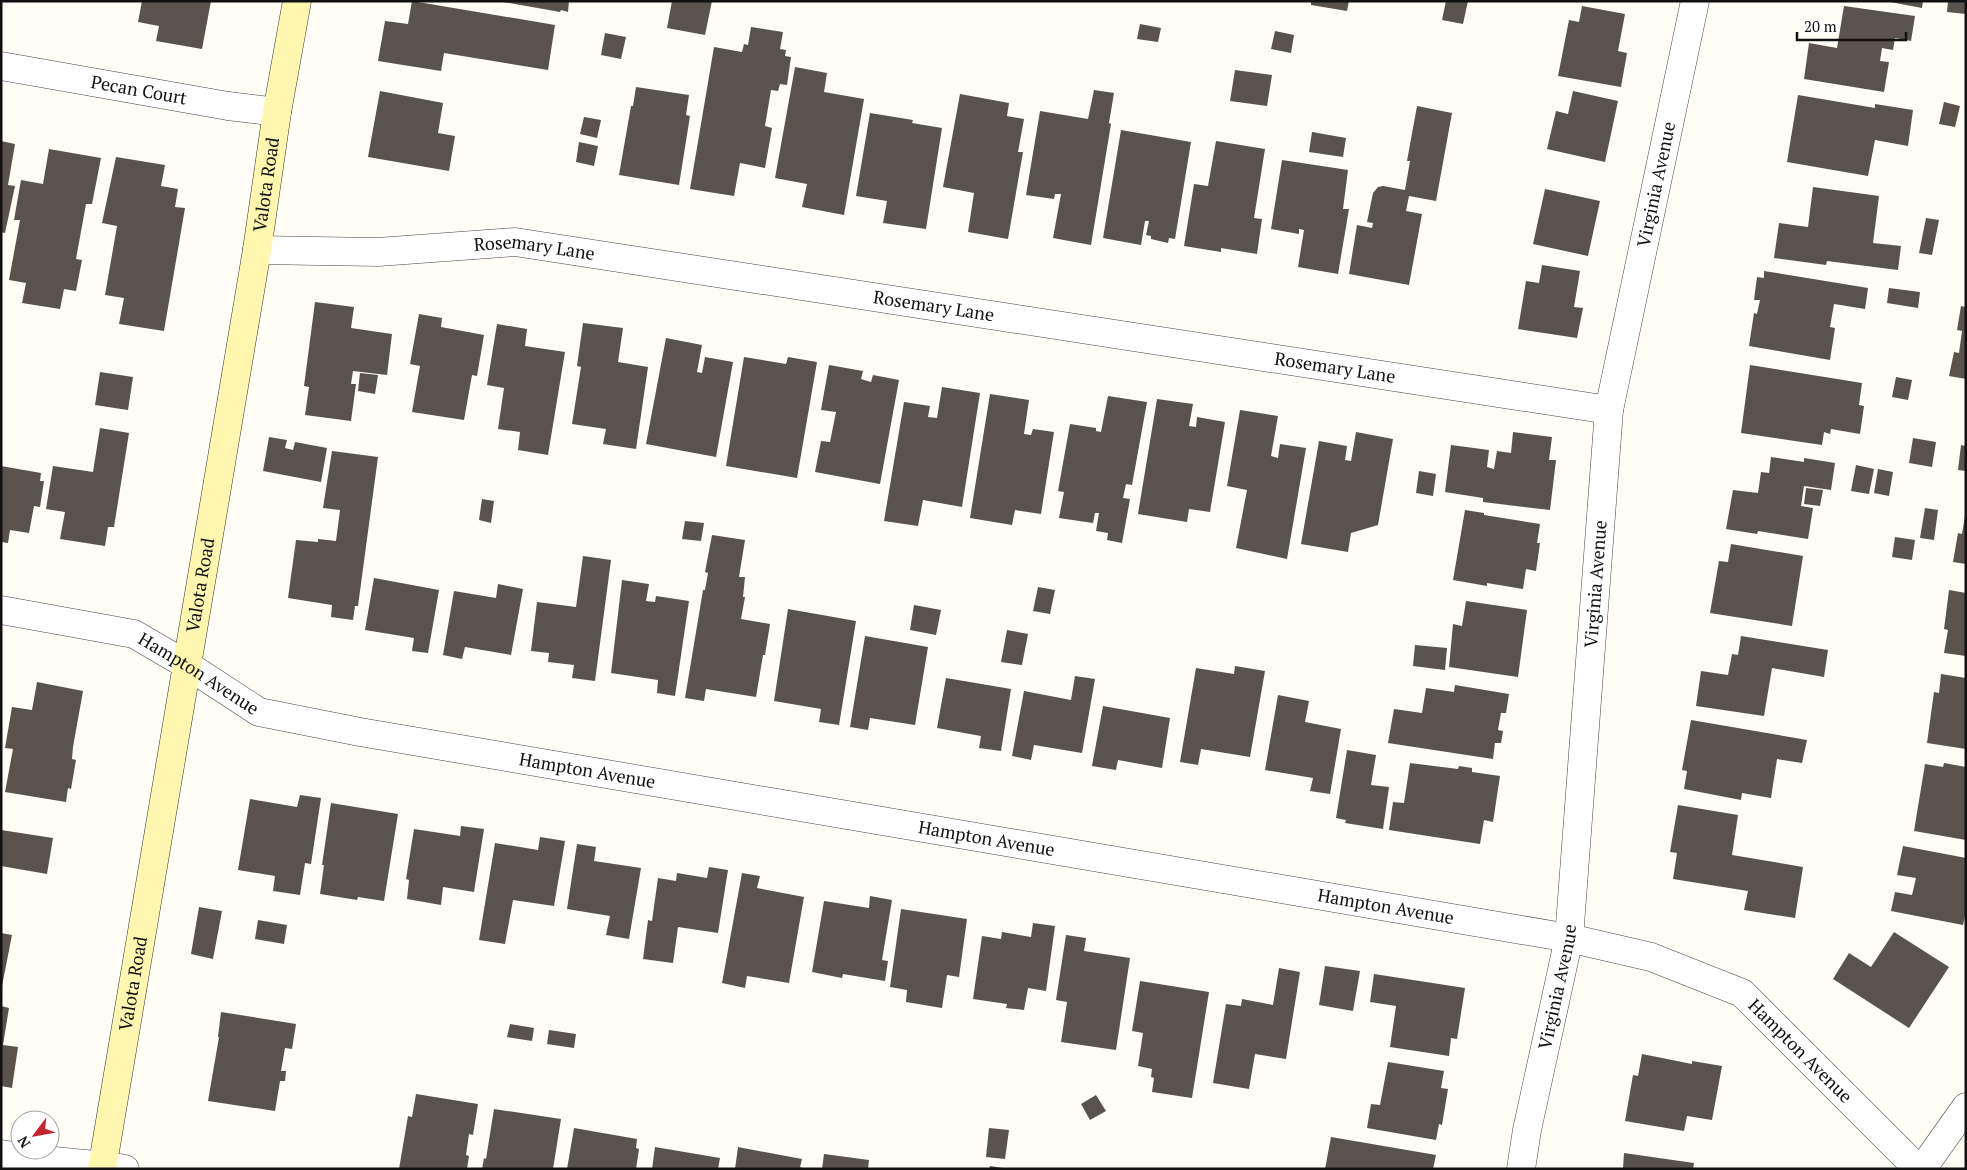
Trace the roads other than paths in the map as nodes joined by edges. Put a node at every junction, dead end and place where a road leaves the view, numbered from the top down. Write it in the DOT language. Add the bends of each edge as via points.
graph roads {
  1 [pos="297,1"];
  2 [pos="1695,1"];
  3 [pos="1,66"];
  4 [pos="277,112"];
  5 [pos="257,250"];
  6 [pos="1609,410"];
  7 [pos="1,610"];
  8 [pos="187,666"];
  9 [pos="1569,938"];
  10 [pos="1966,1107"];
  11 [pos="1,1154"];
  12 [pos="110,1167"];
  13 [pos="1521,1169"];
  14 [pos="1918,1169"];
  15 [pos="1922,1169"];
  1 -- 4 [label="street, Valota Road"];
  2 -- 6 [label="street, Virginia Avenue"];
  3 -- 4 [label="street, Pecan Court"];
  4 -- 5 [label="street, Valota Road"];
  5 -- 6 [label="street, Rosemary Lane" via="378,252 516,242"];
  5 -- 8 [label="street, Valota Road"];
  6 -- 9 [label="street, Virginia Avenue"];
  7 -- 8 [label="street, Hampton Avenue" via="134,634"];
  8 -- 9 [label="street, Hampton Avenue" via="259,712 314,723"];
  8 -- 12 [label="street, Valota Road"];
  9 -- 13 [label="street, Virginia Avenue"];
  9 -- 14 [label="street, Hampton Avenue" via="1651,957 1742,993"];
  10 -- 15 [label="street"];
  11 -- 12 [label="street" via="30,1160"];
}
